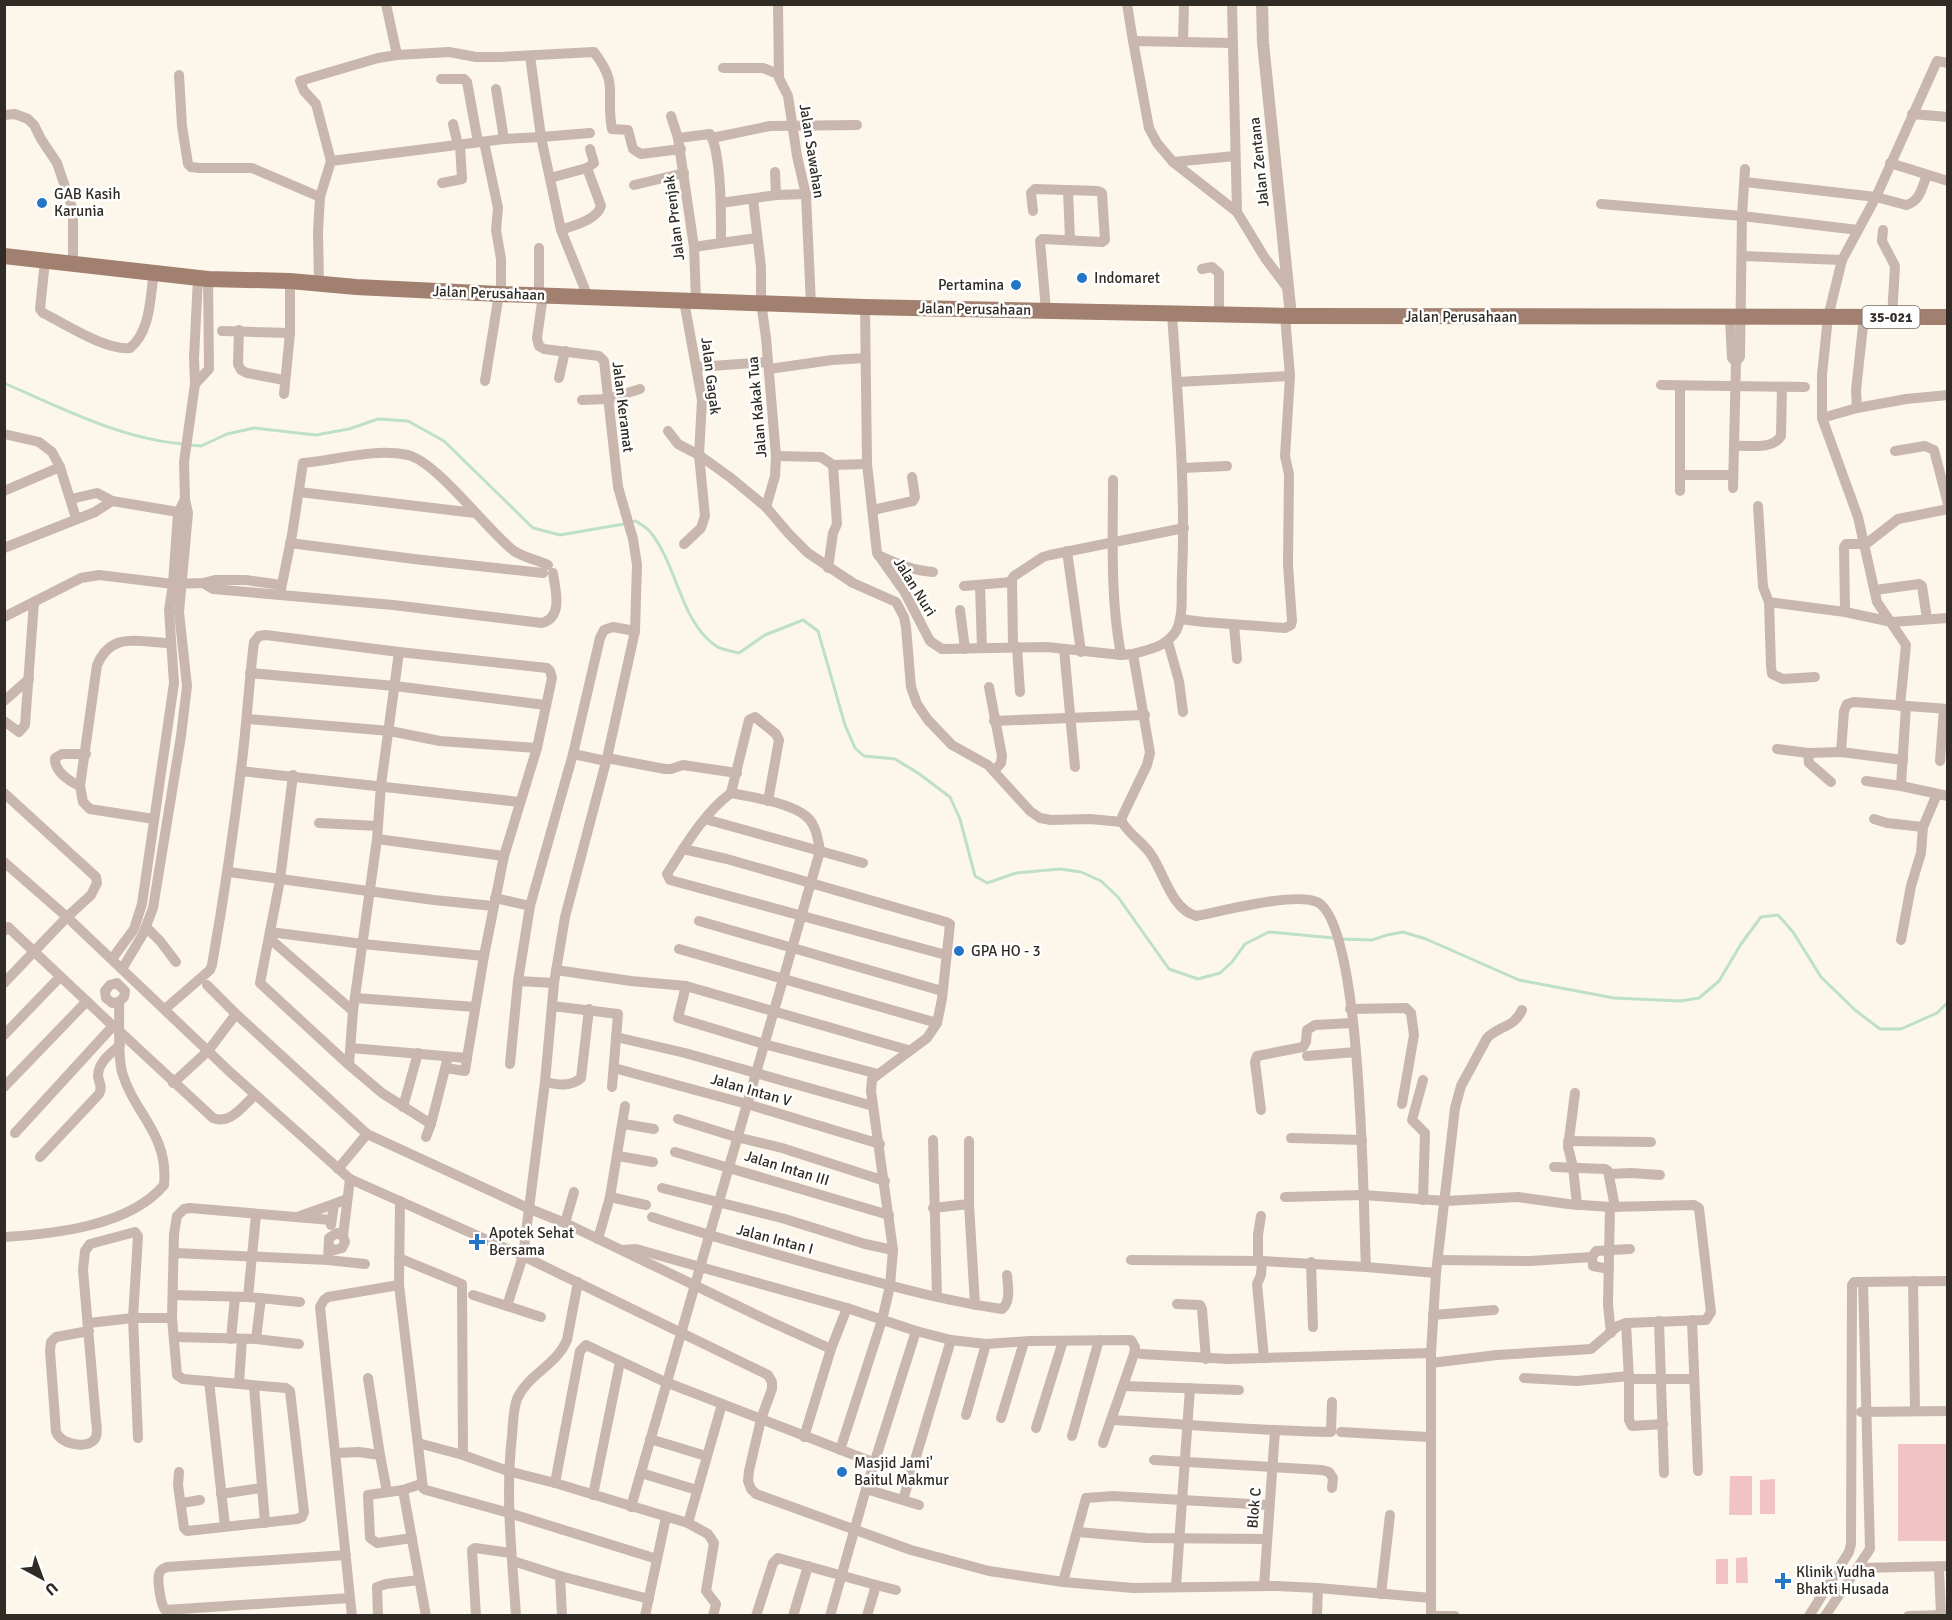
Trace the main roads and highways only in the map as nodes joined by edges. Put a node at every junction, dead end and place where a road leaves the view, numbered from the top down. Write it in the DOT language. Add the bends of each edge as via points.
graph roads {
  1 [pos="4,256"];
  2 [pos="1947,317"];
  1 -- 2 [label="main road, Jalan Perusahaan / 35-021" via="203,279 811,306 1288,316"];
}
